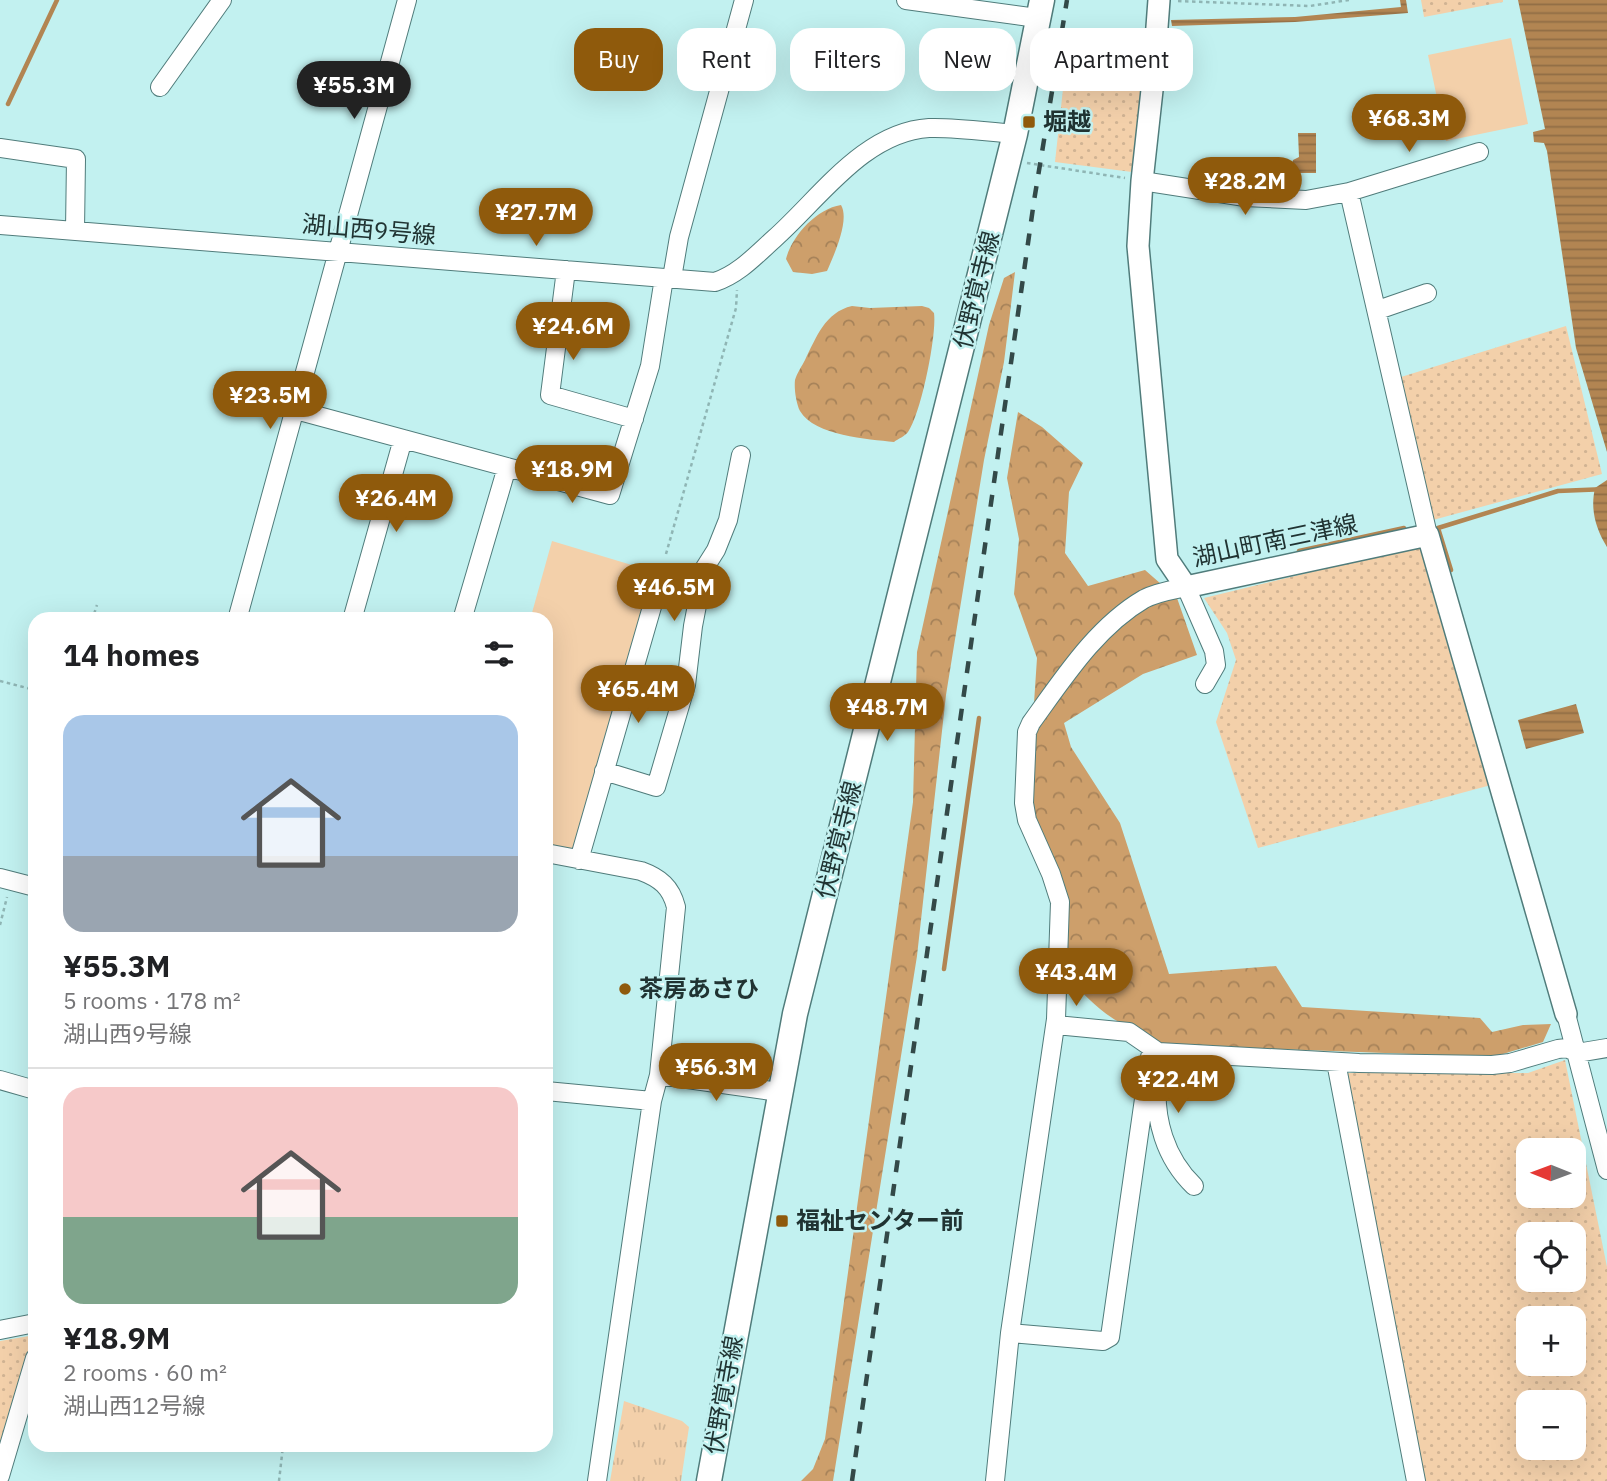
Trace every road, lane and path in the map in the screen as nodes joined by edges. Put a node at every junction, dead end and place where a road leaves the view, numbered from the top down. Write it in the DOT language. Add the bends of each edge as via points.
graph roads {
  1 [pos="222,0"];
  2 [pos="407,0"];
  3 [pos="744,0"];
  4 [pos="906,0"];
  5 [pos="1159,0"];
  6 [pos="1349,0"];
  7 [pos="1040,9"];
  8 [pos="160,87"];
  9 [pos="1016,134"];
  10 [pos="0,148"];
  11 [pos="1479,152"];
  12 [pos="1009,160"];
  13 [pos="1142,181"];
  14 [pos="1349,192"];
  15 [pos="0,225"];
  16 [pos="75,230"];
  17 [pos="338,252"];
  18 [pos="566,270"];
  19 [pos="735,274"];
  20 [pos="668,278"];
  21 [pos="1427,293"];
  22 [pos="1378,310"];
  23 [pos="296,410"];
  24 [pos="634,419"];
  25 [pos="403,439"];
  26 [pos="741,455"];
  27 [pos="507,467"];
  28 [pos="1428,535"];
  29 [pos="666,554"];
  30 [pos="660,579"];
  31 [pos="1186,587"];
  32 [pos="97,605"];
  33 [pos="95,612"];
  34 [pos="239,612"];
  35 [pos="354,612"];
  36 [pos="464,612"];
  37 [pos="0,681"];
  38 [pos="1205,684"];
  39 [pos="28,688"];
  40 [pos="604,771"];
  41 [pos="553,854"];
  42 [pos="579,860"];
  43 [pos="6,879"];
  44 [pos="28,885"];
  45 [pos="0,925"];
  46 [pos="1566,1014"];
  47 [pos="1056,1025"];
  48 [pos="1607,1048"];
  49 [pos="1158,1052"];
  50 [pos="1577,1053"];
  51 [pos="1336,1062"];
  52 [pos="659,1075"];
  53 [pos="0,1080"];
  54 [pos="28,1088"];
  55 [pos="553,1092"];
  56 [pos="779,1092"];
  57 [pos="652,1101"];
  58 [pos="1607,1170"];
  59 [pos="1194,1186"];
  60 [pos="28,1324"];
  61 [pos="0,1330"];
  62 [pos="1010,1333"];
  63 [pos="28,1382"];
  64 [pos="283,1452"];
  65 [pos="0,1476"];
  66 [pos="279,1481"];
  67 [pos="597,1481"];
  68 [pos="709,1481"];
  69 [pos="995,1481"];
  70 [pos="1416,1481"];
  1 -- 8 [label="street"];
  2 -- 17 [label="street"];
  3 -- 20 [label="street"];
  4 -- 7 [label="street"];
  5 -- 6 [label="path" via="1310,6"];
  5 -- 13 [label="street, 湖山町南三津線"];
  7 -- 9 [label="main road, 伏野覚寺線"];
  9 -- 12 [label="main road, 伏野覚寺線"];
  9 -- 19 [label="street" via="930,128 897,134 846,167"];
  10 -- 16 [label="street" via="76,159"];
  11 -- 14 [label="street"];
  12 -- 13 [label="path"];
  12 -- 56 [label="main road, 伏野覚寺線"];
  13 -- 14 [label="street" via="1245,197 1306,200"];
  13 -- 31 [label="street, 湖山町南三津線" via="1138,246 1167,559"];
  14 -- 22 [label="street"];
  15 -- 16 [label="street, 湖山西9号線"];
  16 -- 17 [label="street, 湖山西9号線"];
  17 -- 18 [label="street, 湖山西9号線"];
  17 -- 23 [label="street"];
  18 -- 20 [label="street, 湖山西9号線"];
  18 -- 24 [label="street" via="550,395"];
  19 -- 20 [label="street, 湖山西9号線" via="715,282"];
  19 -- 29 [label="path" via="736,308"];
  20 -- 24 [label="street"];
  21 -- 22 [label="street"];
  22 -- 28 [label="street"];
  23 -- 25 [label="street"];
  23 -- 34 [label="street"];
  24 -- 27 [label="street" via="610,495"];
  25 -- 27 [label="street"];
  25 -- 35 [label="street"];
  26 -- 40 [label="street" via="728,520 704,569 686,685 656,787"];
  27 -- 36 [label="street"];
  28 -- 31 [label="street, 湖山町南三津線"];
  28 -- 46 [label="street"];
  30 -- 40 [label="street"];
  31 -- 38 [label="street" via="1214,651 1216,666"];
  31 -- 47 [label="street" via="1144,599 1112,625 1067,674 1027,732 1025,811 1060,902"];
  32 -- 33 [label="path"];
  37 -- 39 [label="path"];
  40 -- 42 [label="street"];
  41 -- 42 [label="street"];
  42 -- 52 [label="street" via="641,871 667,885 673,894 676,922"];
  43 -- 44 [label="street"];
  43 -- 45 [label="path"];
  46 -- 50 [label="street"];
  47 -- 49 [label="street" via="1129,1032"];
  47 -- 62 [label="street"];
  48 -- 50 [label="street"];
  49 -- 51 [label="street"];
  49 -- 59 [label="street" via="1156,1103 1161,1130 1169,1153"];
  49 -- 62 [label="street" via="1150,1057 1110,1336 1102,1341"];
  50 -- 51 [label="street" via="1558,1049 1492,1065"];
  50 -- 58 [label="street"];
  51 -- 70 [label="street"];
  52 -- 56 [label="street"];
  52 -- 57 [label="street"];
  53 -- 54 [label="street"];
  55 -- 57 [label="street"];
  56 -- 68 [label="main road, 伏野覚寺線"];
  57 -- 67 [label="street"];
  60 -- 61 [label="street"];
  62 -- 69 [label="street"];
  63 -- 65 [label="street"];
  64 -- 66 [label="path"];
}
